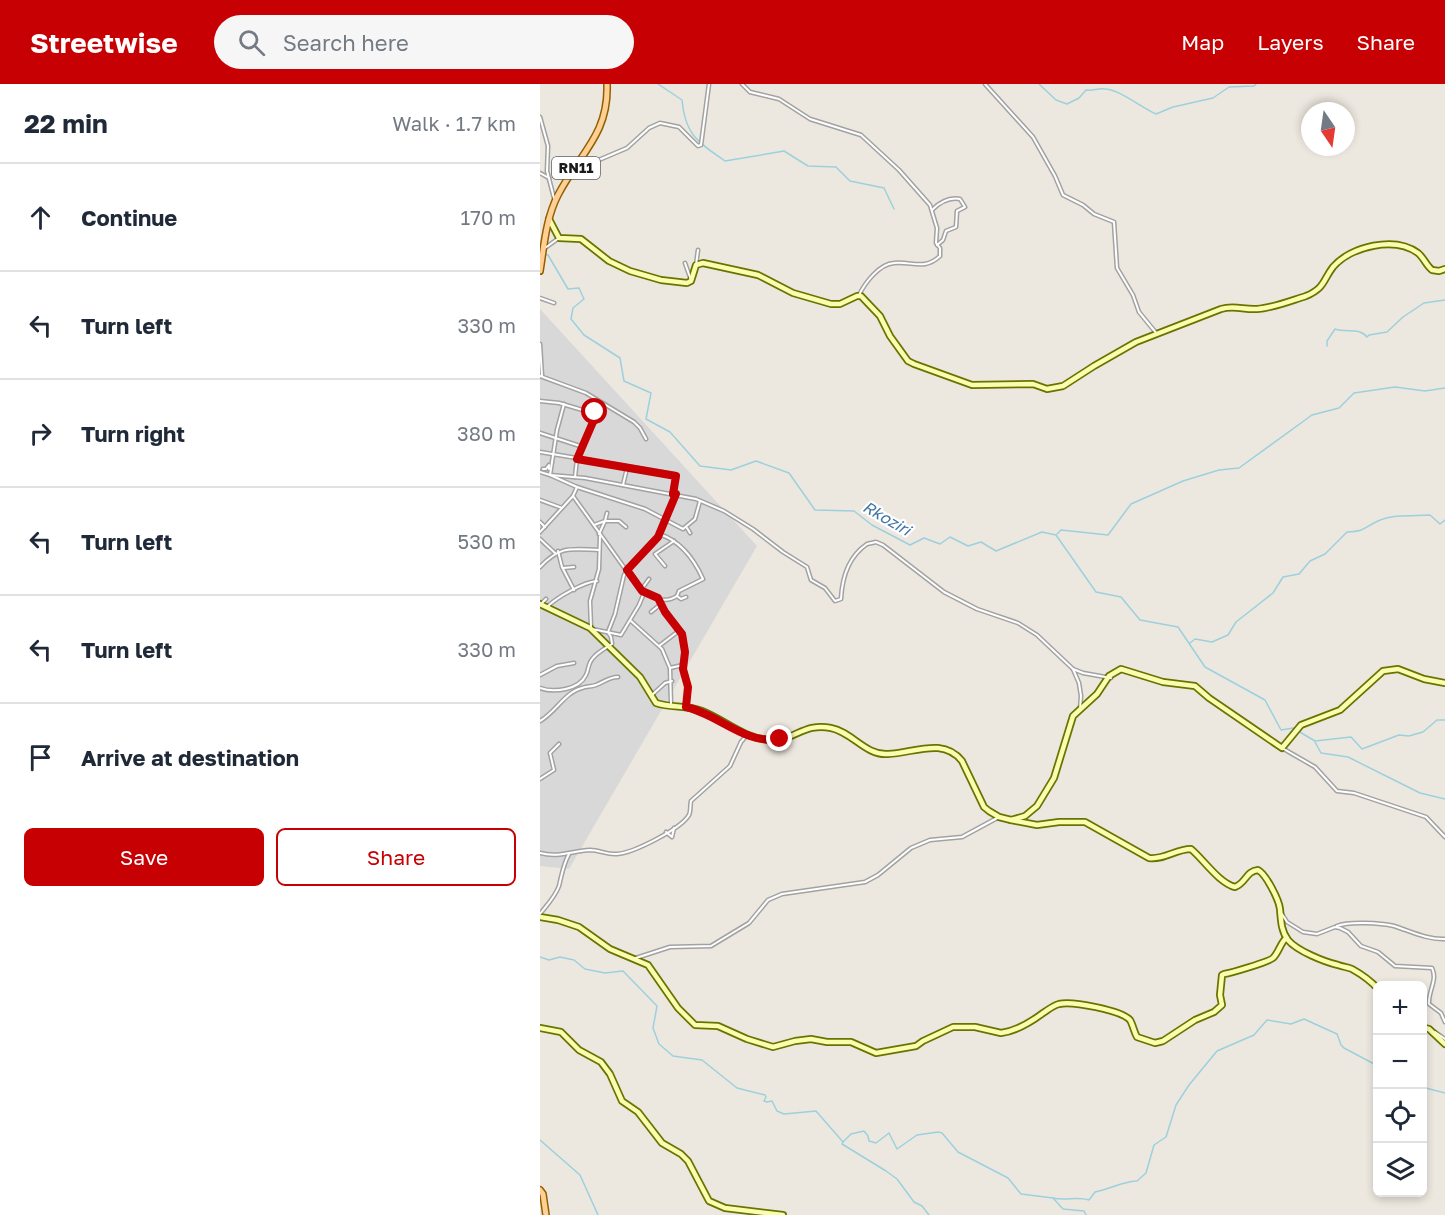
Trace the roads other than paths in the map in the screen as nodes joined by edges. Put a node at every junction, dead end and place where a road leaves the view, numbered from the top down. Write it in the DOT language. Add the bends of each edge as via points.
graph roads {
  1 [pos="607,84"];
  2 [pos="709,84"];
  3 [pos="742,84"];
  4 [pos="985,84"];
  5 [pos="540,117"];
  6 [pos="587,165"];
  7 [pos="540,173"];
  8 [pos="549,178"];
  9 [pos="554,204"];
  10 [pos="932,210"];
  11 [pos="549,219"];
  12 [pos="559,238"];
  13 [pos="937,245"];
  14 [pos="698,250"];
  15 [pos="543,254"];
  16 [pos="685,263"];
  17 [pos="696,265"];
  18 [pos="1445,269"];
  19 [pos="540,271"];
  20 [pos="691,280"];
  21 [pos="859,295"];
  22 [pos="540,298"];
  23 [pos="554,303"];
  24 [pos="1158,334"];
  25 [pos="540,344"];
  26 [pos="541,376"];
  27 [pos="540,401"];
  28 [pos="564,404"];
  29 [pos="540,433"];
  30 [pos="556,437"];
  31 [pos="646,439"];
  32 [pos="583,447"];
  33 [pos="540,452"];
  34 [pos="553,455"];
  35 [pos="577,459"];
  36 [pos="627,468"];
  37 [pos="540,472"];
  38 [pos="550,475"];
  39 [pos="575,477"];
  40 [pos="623,485"];
  41 [pos="577,487"];
  42 [pos="675,494"];
  43 [pos="573,496"];
  44 [pos="540,500"];
  45 [pos="700,501"];
  46 [pos="562,508"];
  47 [pos="607,513"];
  48 [pos="665,520"];
  49 [pos="605,521"];
  50 [pos="540,522"];
  51 [pos="593,525"];
  52 [pos="545,527"];
  53 [pos="626,527"];
  54 [pos="687,528"];
  55 [pos="540,532"];
  56 [pos="690,533"];
  57 [pos="659,534"];
  58 [pos="600,535"];
  59 [pos="540,538"];
  60 [pos="674,541"];
  61 [pos="599,550"];
  62 [pos="557,552"];
  63 [pos="665,566"];
  64 [pos="540,567"];
  65 [pos="574,567"];
  66 [pos="563,568"];
  67 [pos="627,570"];
  68 [pos="649,579"];
  69 [pos="597,581"];
  70 [pos="574,590"];
  71 [pos="642,591"];
  72 [pos="677,596"];
  73 [pos="686,597"];
  74 [pos="546,598"];
  75 [pos="658,598"];
  76 [pos="661,604"];
  77 [pos="543,605"];
  78 [pos="540,612"];
  79 [pos="651,612"];
  80 [pos="631,621"];
  81 [pos="591,629"];
  82 [pos="680,630"];
  83 [pos="608,633"];
  84 [pos="619,635"];
  85 [pos="613,643"];
  86 [pos="608,646"];
  87 [pos="659,646"];
  88 [pos="574,663"];
  89 [pos="683,665"];
  90 [pos="670,668"];
  91 [pos="1073,669"];
  92 [pos="540,675"];
  93 [pos="618,677"];
  94 [pos="1110,677"];
  95 [pos="672,681"];
  96 [pos="1445,683"];
  97 [pos="540,688"];
  98 [pos="651,696"];
  99 [pos="671,706"];
  100 [pos="686,707"];
  101 [pos="1080,709"];
  102 [pos="540,721"];
  103 [pos="747,735"];
  104 [pos="559,744"];
  105 [pos="1282,748"];
  106 [pos="540,778"];
  107 [pos="999,817"];
  108 [pos="1011,820"];
  109 [pos="674,828"];
  110 [pos="666,832"];
  111 [pos="1445,837"];
  112 [pos="540,853"];
  113 [pos="569,854"];
  114 [pos="1281,911"];
  115 [pos="540,915"];
  116 [pos="1335,927"];
  117 [pos="1286,938"];
  118 [pos="1445,939"];
  119 [pos="635,958"];
  120 [pos="1373,983"];
  121 [pos="1445,1022"];
  122 [pos="540,1028"];
  123 [pos="1427,1029"];
  124 [pos="1433,1032"];
  125 [pos="1445,1039"];
  126 [pos="1445,1044"];
  127 [pos="540,1190"];
  128 [pos="546,1215"];
  129 [pos="783,1215"];
  1 -- 9 [label="main road, RN11" via="607,105 598,131"];
  2 -- 6 [label="street" via="701,145 679,128 660,123 627,148"];
  3 -- 10 [label="street" via="750,92 784,102 810,119 859,134 906,177"];
  4 -- 24 [label="street" via="1033,137 1063,195 1114,222 1120,274 1139,312"];
  5 -- 8 [label="street" via="548,146"];
  7 -- 8 [label="street"];
  8 -- 9 [label="street"];
  9 -- 11 [label="main road, RN11"];
  10 -- 13 [label="street"];
  10 -- 13 [label="street" via="957,198 965,207 957,211 956,227 946,231 944,240"];
  11 -- 12 [label="main road"];
  11 -- 15 [label="main road, RN11"];
  12 -- 15 [label="street" via="550,242"];
  12 -- 20 [label="main road" via="581,239 609,261 637,273 685,284"];
  13 -- 21 [label="street" via="941,252 938,259 919,265 886,265"];
  14 -- 17 [label="street"];
  15 -- 19 [label="main road, RN11"];
  16 -- 20 [label="street"];
  17 -- 20 [label="main road"];
  17 -- 21 [label="main road" via="714,264 758,275 793,293 831,304"];
  18 -- 24 [label="main road" via="1432,270 1411,249 1384,244 1367,246 1332,268 1325,283 1307,295 1263,308 1232,306"];
  21 -- 24 [label="main road" via="880,316 908,361 978,386 1063,386 1136,342"];
  22 -- 23 [label="street"];
  25 -- 26 [label="street"];
  26 -- 31 [label="street" via="589,395 634,422"];
  27 -- 28 [label="street"];
  28 -- 30 [label="street"];
  28 -- 32 [label="street" via="596,414"];
  29 -- 30 [label="street"];
  30 -- 32 [label="street"];
  30 -- 34 [label="street"];
  32 -- 35 [label="street"];
  33 -- 34 [label="street"];
  34 -- 35 [label="street"];
  34 -- 38 [label="street" via="547,470"];
  35 -- 36 [label="street"];
  35 -- 39 [label="street"];
  36 -- 40 [label="street"];
  36 -- 42 [label="street" via="675,474"];
  37 -- 38 [label="street"];
  38 -- 39 [label="street"];
  38 -- 41 [label="street"];
  39 -- 40 [label="street"];
  40 -- 42 [label="street"];
  41 -- 43 [label="street"];
  41 -- 48 [label="street" via="645,509"];
  42 -- 45 [label="street"];
  42 -- 48 [label="street"];
  43 -- 46 [label="street"];
  43 -- 51 [label="street"];
  44 -- 46 [label="street"];
  45 -- 54 [label="street" via="695,519"];
  45 -- 91 [label="street" via="724,511 805,566 810,580 825,588 835,602 841,599 843,578 852,558 873,542 977,609 1025,627"];
  46 -- 52 [label="street"];
  47 -- 49 [label="street"];
  48 -- 54 [label="street"];
  48 -- 57 [label="street"];
  49 -- 51 [label="street"];
  49 -- 53 [label="street" via="619,521"];
  49 -- 58 [label="street"];
  50 -- 52 [label="street"];
  51 -- 58 [label="street"];
  52 -- 55 [label="street"];
  54 -- 56 [label="street"];
  57 -- 60 [label="street"];
  57 -- 67 [label="street"];
  58 -- 61 [label="street"];
  58 -- 67 [label="street"];
  59 -- 62 [label="street"];
  60 -- 63 [label="street" via="655,554"];
  60 -- 72 [label="street" via="693,559 703,580"];
  61 -- 62 [label="street" via="569,548"];
  61 -- 69 [label="street"];
  62 -- 64 [label="street"];
  62 -- 66 [label="street"];
  65 -- 66 [label="street"];
  66 -- 70 [label="street"];
  67 -- 71 [label="street"];
  67 -- 83 [label="street"];
  68 -- 71 [label="street"];
  69 -- 70 [label="street"];
  69 -- 81 [label="street" via="590,601"];
  70 -- 77 [label="street"];
  71 -- 75 [label="street"];
  71 -- 80 [label="street"];
  72 -- 73 [label="street"];
  72 -- 75 [label="street" via="669,601"];
  74 -- 77 [label="street"];
  75 -- 76 [label="street"];
  76 -- 79 [label="street"];
  76 -- 82 [label="street"];
  77 -- 78 [label="street"];
  77 -- 81 [label="main road"];
  80 -- 84 [label="street"];
  80 -- 87 [label="street"];
  81 -- 83 [label="street"];
  81 -- 86 [label="main road"];
  82 -- 87 [label="street"];
  82 -- 89 [label="street" via="685,643"];
  83 -- 84 [label="street"];
  83 -- 85 [label="street"];
  84 -- 85 [label="street"];
  85 -- 86 [label="street"];
  86 -- 97 [label="street" via="593,658 586,675 576,685 557,691"];
  86 -- 98 [label="main road" via="640,677"];
  87 -- 90 [label="street"];
  88 -- 92 [label="street"];
  89 -- 90 [label="street"];
  89 -- 100 [label="street" via="688,687"];
  90 -- 95 [label="street"];
  91 -- 94 [label="street"];
  91 -- 101 [label="street" via="1079,683"];
  93 -- 102 [label="street" via="594,687 582,687"];
  94 -- 101 [label="main road"];
  94 -- 105 [label="main road" via="1126,669 1153,679 1195,686"];
  95 -- 98 [label="street"];
  95 -- 99 [label="street"];
  96 -- 105 [label="main road" via="1398,669 1387,670 1340,710 1301,725"];
  98 -- 99 [label="main road" via="656,704"];
  99 -- 100 [label="main road"];
  100 -- 103 [label="main road"];
  101 -- 108 [label="main road" via="1073,716 1059,767 1043,798 1028,814"];
  103 -- 107 [label="main road" via="776,740 824,726 841,730 882,754 930,748 949,751 962,761 984,807"];
  103 -- 109 [label="street" via="730,766 691,801 689,815"];
  104 -- 106 [label="street" via="550,753 554,770"];
  105 -- 111 [label="street" via="1315,767 1337,790 1426,817"];
  107 -- 108 [label="main road"];
  107 -- 119 [label="street" via="962,837 930,840 911,848 865,882 782,894 768,900 749,923 711,946 670,947"];
  108 -- 114 [label="main road" via="1037,825 1085,822 1149,858 1191,849 1206,866 1235,887 1251,871 1258,870 1264,873"];
  109 -- 110 [label="street"];
  109 -- 110 [label="street" via="672,837"];
  110 -- 113 [label="street" via="634,851 621,854 590,850"];
  112 -- 113 [label="street"];
  113 -- 115 [label="street" via="558,888"];
  114 -- 116 [label="street" via="1287,922 1303,932 1317,934"];
  114 -- 117 [label="main road"];
  115 -- 119 [label="main road" via="579,927 604,946"];
  116 -- 118 [label="street" via="1349,922 1390,926"];
  116 -- 121 [label="street" via="1395,966 1432,968 1430,1004"];
  117 -- 119 [label="main road" via="1271,959 1222,975 1222,1005 1159,1043 1137,1037 1126,1017 1068,1003 1051,1007 1007,1032 953,1027 916,1046 876,1053 851,1042 795,1041 773,1047 718,1026 695,1026 651,967"];
  117 -- 120 [label="main road" via="1315,957 1351,968"];
  122 -- 129 [label="main road" via="561,1032 579,1050 601,1062 622,1101 638,1112 662,1143 688,1161 709,1201 725,1208"];
  123 -- 124 [label="main road"];
  124 -- 125 [label="street"];
  124 -- 126 [label="main road"];
  127 -- 128 [label="main road"];
}
